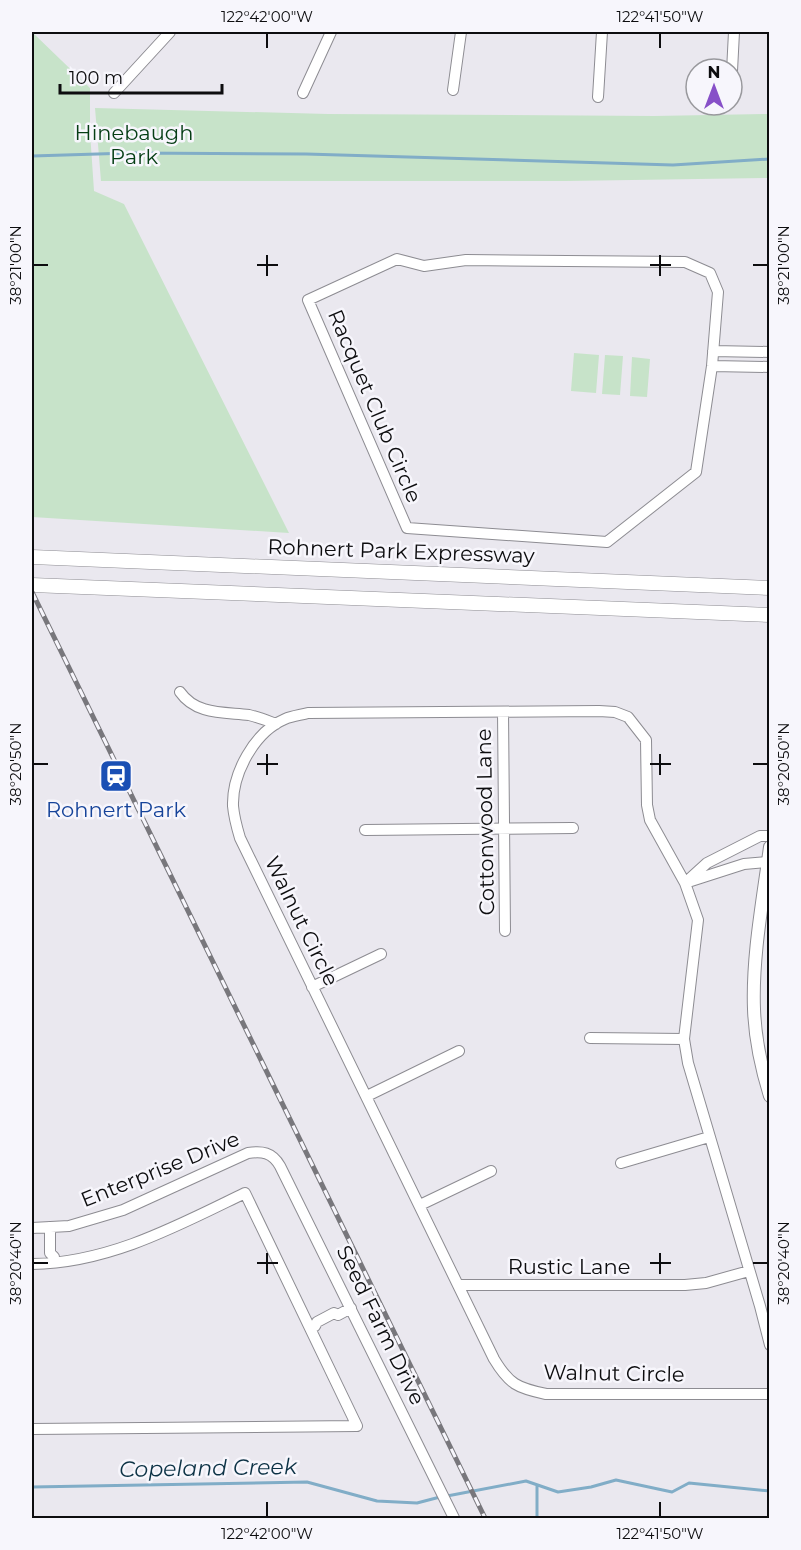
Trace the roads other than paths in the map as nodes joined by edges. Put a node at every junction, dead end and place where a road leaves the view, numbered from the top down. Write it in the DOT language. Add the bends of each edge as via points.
graph roads {
  1 [pos="170,32"];
  2 [pos="331,32"];
  3 [pos="461,32"];
  4 [pos="602,32"];
  5 [pos="734,32"];
  6 [pos="733,57"];
  7 [pos="453,90"];
  8 [pos="114,93"];
  9 [pos="303,93"];
  10 [pos="598,97"];
  11 [pos="713,351"];
  12 [pos="770,351"];
  13 [pos="712,366"];
  14 [pos="770,367"];
  15 [pos="32,557"];
  16 [pos="32,585"];
  17 [pos="770,588"];
  18 [pos="770,615"];
  19 [pos="180,692"];
  20 [pos="503,712"];
  21 [pos="276,724"];
  22 [pos="504,828"];
  23 [pos="573,828"];
  24 [pos="365,830"];
  25 [pos="770,836"];
  26 [pos="770,847"];
  27 [pos="768,862"];
  28 [pos="685,883"];
  29 [pos="505,931"];
  30 [pos="381,954"];
  31 [pos="312,987"];
  32 [pos="590,1038"];
  33 [pos="684,1039"];
  34 [pos="459,1051"];
  35 [pos="765,1064"];
  36 [pos="367,1096"];
  37 [pos="770,1096"];
  38 [pos="709,1137"];
  39 [pos="267,1152"];
  40 [pos="621,1162"];
  41 [pos="491,1171"];
  42 [pos="420,1205"];
  43 [pos="32,1228"];
  44 [pos="51,1232"];
  45 [pos="55,1260"];
  46 [pos="32,1264"];
  47 [pos="749,1271"];
  48 [pos="459,1285"];
  49 [pos="351,1308"];
  50 [pos="313,1327"];
  51 [pos="770,1345"];
  52 [pos="770,1394"];
  53 [pos="32,1429"];
  54 [pos="452,1515"];
  1 -- 8 [label="street"];
  2 -- 9 [label="street"];
  3 -- 7 [label="street"];
  4 -- 10 [label="street"];
  5 -- 6 [label="street"];
  11 -- 12 [label="street"];
  11 -- 13 [label="street, Racquet Club Circle"];
  11 -- 13 [label="street, Racquet Club Circle" via="718,292 710,273 685,262 466,260 424,266 397,259 308,300 407,528 607,542 696,472"];
  13 -- 14 [label="street"];
  15 -- 17 [label="main road, Rohnert Park Expressway"];
  16 -- 18 [label="main road"];
  19 -- 21 [label="street" via="187,701 213,713 252,716"];
  20 -- 21 [label="street, Walnut Circle" via="308,713"];
  20 -- 22 [label="street, Cottonwood Lane"];
  20 -- 28 [label="street, Walnut Circle" via="599,711 628,717 646,740 650,820"];
  21 -- 31 [label="street, Walnut Circle" via="261,737 237,776 235,820"];
  22 -- 23 [label="street"];
  22 -- 24 [label="street"];
  22 -- 29 [label="street, Cottonwood Lane"];
  25 -- 28 [label="street" via="759,836 707,863"];
  26 -- 27 [label="street"];
  27 -- 28 [label="street" via="744,864"];
  27 -- 35 [label="street" via="754,975 754,1018"];
  28 -- 33 [label="street, Walnut Circle" via="698,920"];
  30 -- 31 [label="street"];
  31 -- 36 [label="street, Walnut Circle"];
  32 -- 33 [label="street"];
  33 -- 38 [label="street, Walnut Circle"];
  34 -- 36 [label="street"];
  35 -- 37 [label="street"];
  36 -- 42 [label="street, Walnut Circle"];
  38 -- 40 [label="street"];
  38 -- 47 [label="street, Walnut Circle"];
  39 -- 44 [label="street, Enterprise Drive" via="248,1153 123,1210"];
  39 -- 49 [label="street, Seed Farm Drive" via="277,1160"];
  41 -- 42 [label="street"];
  42 -- 48 [label="street, Walnut Circle"];
  43 -- 44 [label="street, Enterprise Drive"];
  44 -- 45 [label="street" via="57,1252"];
  45 -- 46 [label="street"];
  45 -- 50 [label="street" via="108,1253 168,1231 245,1193"];
  47 -- 48 [label="street, Rustic Lane" via="685,1285"];
  47 -- 51 [label="street, Walnut Circle"];
  48 -- 52 [label="street, Walnut Circle" via="506,1378 525,1390 546,1394"];
  49 -- 50 [label="street" via="338,1315 336,1321 320,1329"];
  49 -- 54 [label="street, Seed Farm Drive"];
  50 -- 53 [label="street" via="357,1425"];
}
